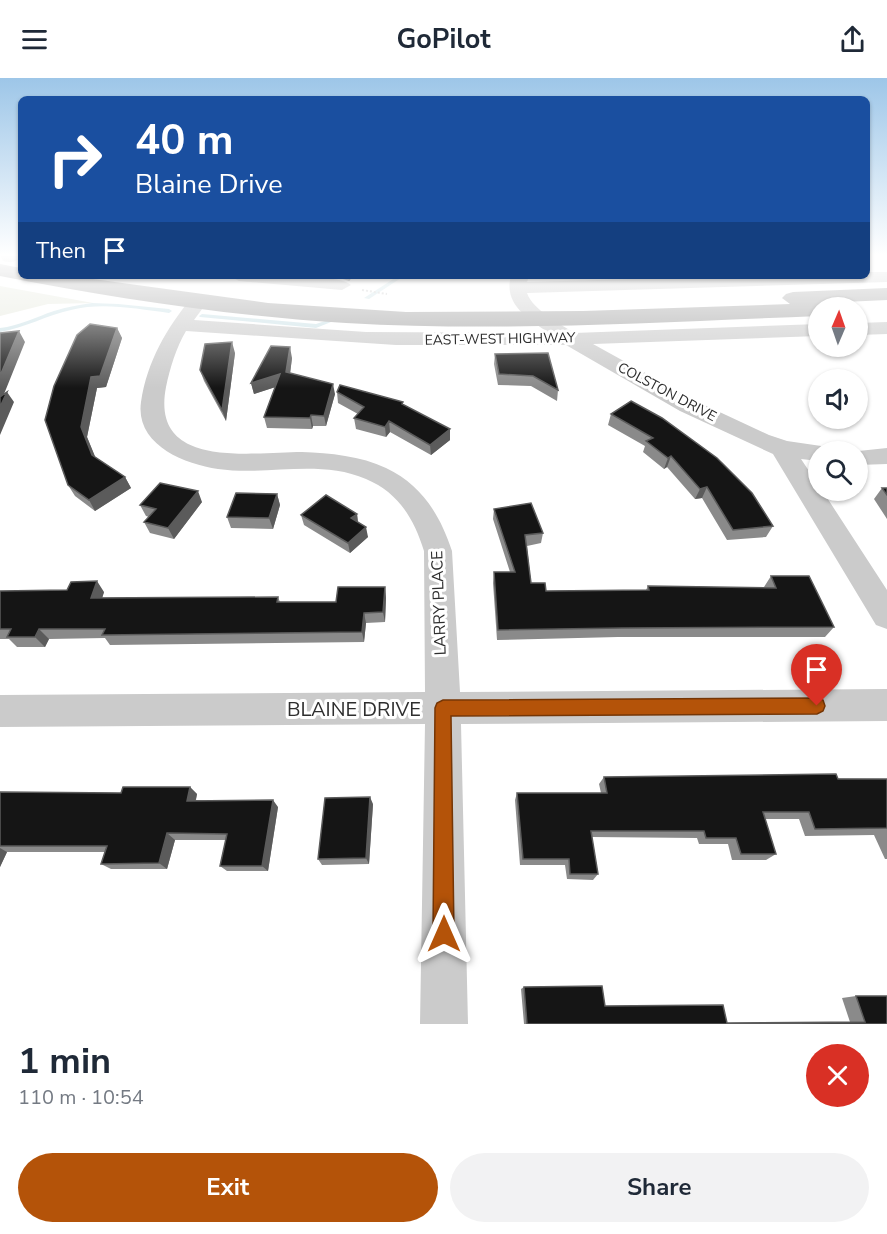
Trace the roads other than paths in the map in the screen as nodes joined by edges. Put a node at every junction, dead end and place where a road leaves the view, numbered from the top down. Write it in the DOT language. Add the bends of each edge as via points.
graph roads {
  1 [pos="135,300"];
  2 [pos="299,300"];
  3 [pos="522,300"];
  4 [pos="772,300"];
  5 [pos="887,306"];
  6 [pos="868,307"];
  7 [pos="808,309"];
  8 [pos="190,313"];
  9 [pos="533,313"];
  10 [pos="887,328"];
  11 [pos="868,329"];
  12 [pos="808,330"];
  13 [pos="569,339"];
  14 [pos="782,448"];
  15 [pos="808,452"];
  16 [pos="887,456"];
  17 [pos="868,457"];
  18 [pos="887,616"];
  19 [pos="887,705"];
  20 [pos="443,708"];
  21 [pos="0,711"];
  22 [pos="444,1024"];
  1 -- 8 [label="main road, EAST-WEST HIGHWAY"];
  2 -- 9 [label="main road, EAST-WEST HIGHWAY"];
  3 -- 9 [label="street"];
  4 -- 9 [label="main road, EAST-WEST HIGHWAY"];
  5 -- 6 [label="main road"];
  7 -- 9 [label="main road, EAST-WEST HIGHWAY"];
  8 -- 9 [label="main road, EAST-WEST HIGHWAY"];
  8 -- 13 [label="street, EAST-WEST HIGHWAY" via="367,339"];
  8 -- 20 [label="street, LARRY PLACE" via="172,339 153,395 154,424 166,440 182,450 220,462 313,461 382,475 412,496 426,514 438,551"];
  9 -- 13 [label="street, COLSTON DRIVE"];
  10 -- 11 [label="street"];
  12 -- 13 [label="street, EAST-WEST HIGHWAY"];
  13 -- 14 [label="street, COLSTON DRIVE" via="724,422"];
  14 -- 15 [label="street, COLSTON DRIVE"];
  14 -- 18 [label="street"];
  16 -- 17 [label="street"];
  19 -- 20 [label="street, BLAINE DRIVE"];
  20 -- 21 [label="street, BLAINE DRIVE"];
  20 -- 22 [label="street, LARRY PLACE"];
}
